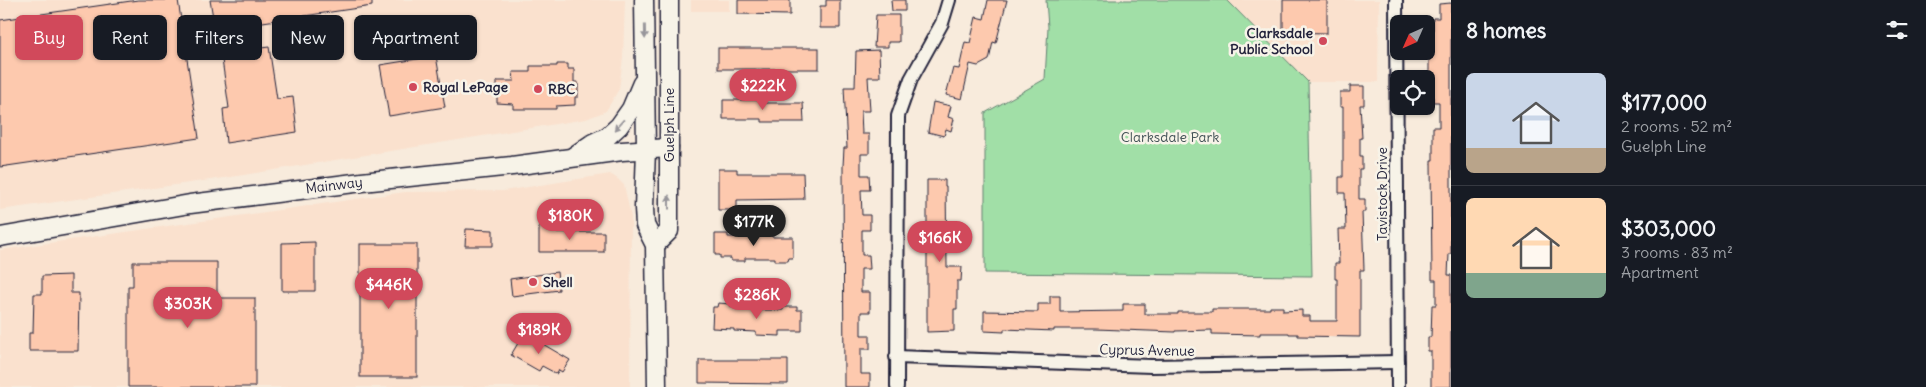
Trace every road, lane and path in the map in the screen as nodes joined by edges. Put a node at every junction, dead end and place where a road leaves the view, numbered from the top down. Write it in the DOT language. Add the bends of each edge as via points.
graph roads {
  1 [pos="644,0"];
  2 [pos="669,0"];
  3 [pos="949,0"];
  4 [pos="1396,0"];
  5 [pos="645,65"];
  6 [pos="669,148"];
  7 [pos="646,149"];
  8 [pos="571,158"];
  9 [pos="0,236"];
  10 [pos="655,245"];
  11 [pos="896,357"];
  12 [pos="1398,362"];
  13 [pos="657,387"];
  14 [pos="897,387"];
  15 [pos="1398,387"];
  1 -- 5 [label="main road, Guelph Line, one-way"];
  2 -- 6 [label="main road, Guelph Line"];
  3 -- 11 [label="street" via="942,24 911,79 898,116"];
  4 -- 12 [label="street, Tavistock Drive"];
  5 -- 7 [label="main road, Guelph Line"];
  5 -- 8 [label="main road, one-way" via="638,96 625,119 614,132"];
  6 -- 7 [label="main road, Mainway"];
  10 -- 6 [label="main road, Guelph Line, one-way" via="669,231"];
  7 -- 8 [label="main road, Mainway"];
  7 -- 10 [label="main road, Guelph Line" via="645,226"];
  8 -- 9 [label="main road, Mainway" via="190,204"];
  10 -- 13 [label="main road, Guelph Line"];
  11 -- 12 [label="street, Cyprus Avenue" via="1151,366"];
  11 -- 14 [label="street"];
  12 -- 15 [label="street, Tavistock Drive"];
}
